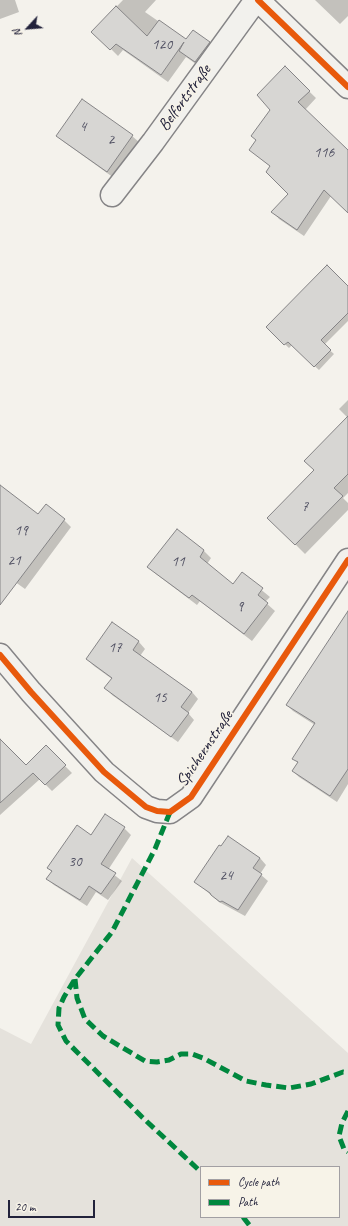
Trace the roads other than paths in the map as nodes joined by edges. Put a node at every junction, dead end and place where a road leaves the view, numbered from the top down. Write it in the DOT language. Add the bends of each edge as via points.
graph roads {
  1 [pos="257,0"];
  2 [pos="348,88"];
  3 [pos="112,195"];
  4 [pos="348,560"];
  5 [pos="0,655"];
  1 -- 2 [label="street"];
  1 -- 3 [label="street, Belfortstraße"];
  4 -- 5 [label="street, Spichernstraße" via="191,797 170,812 157,812 146,807 104,772 30,692"];
}
